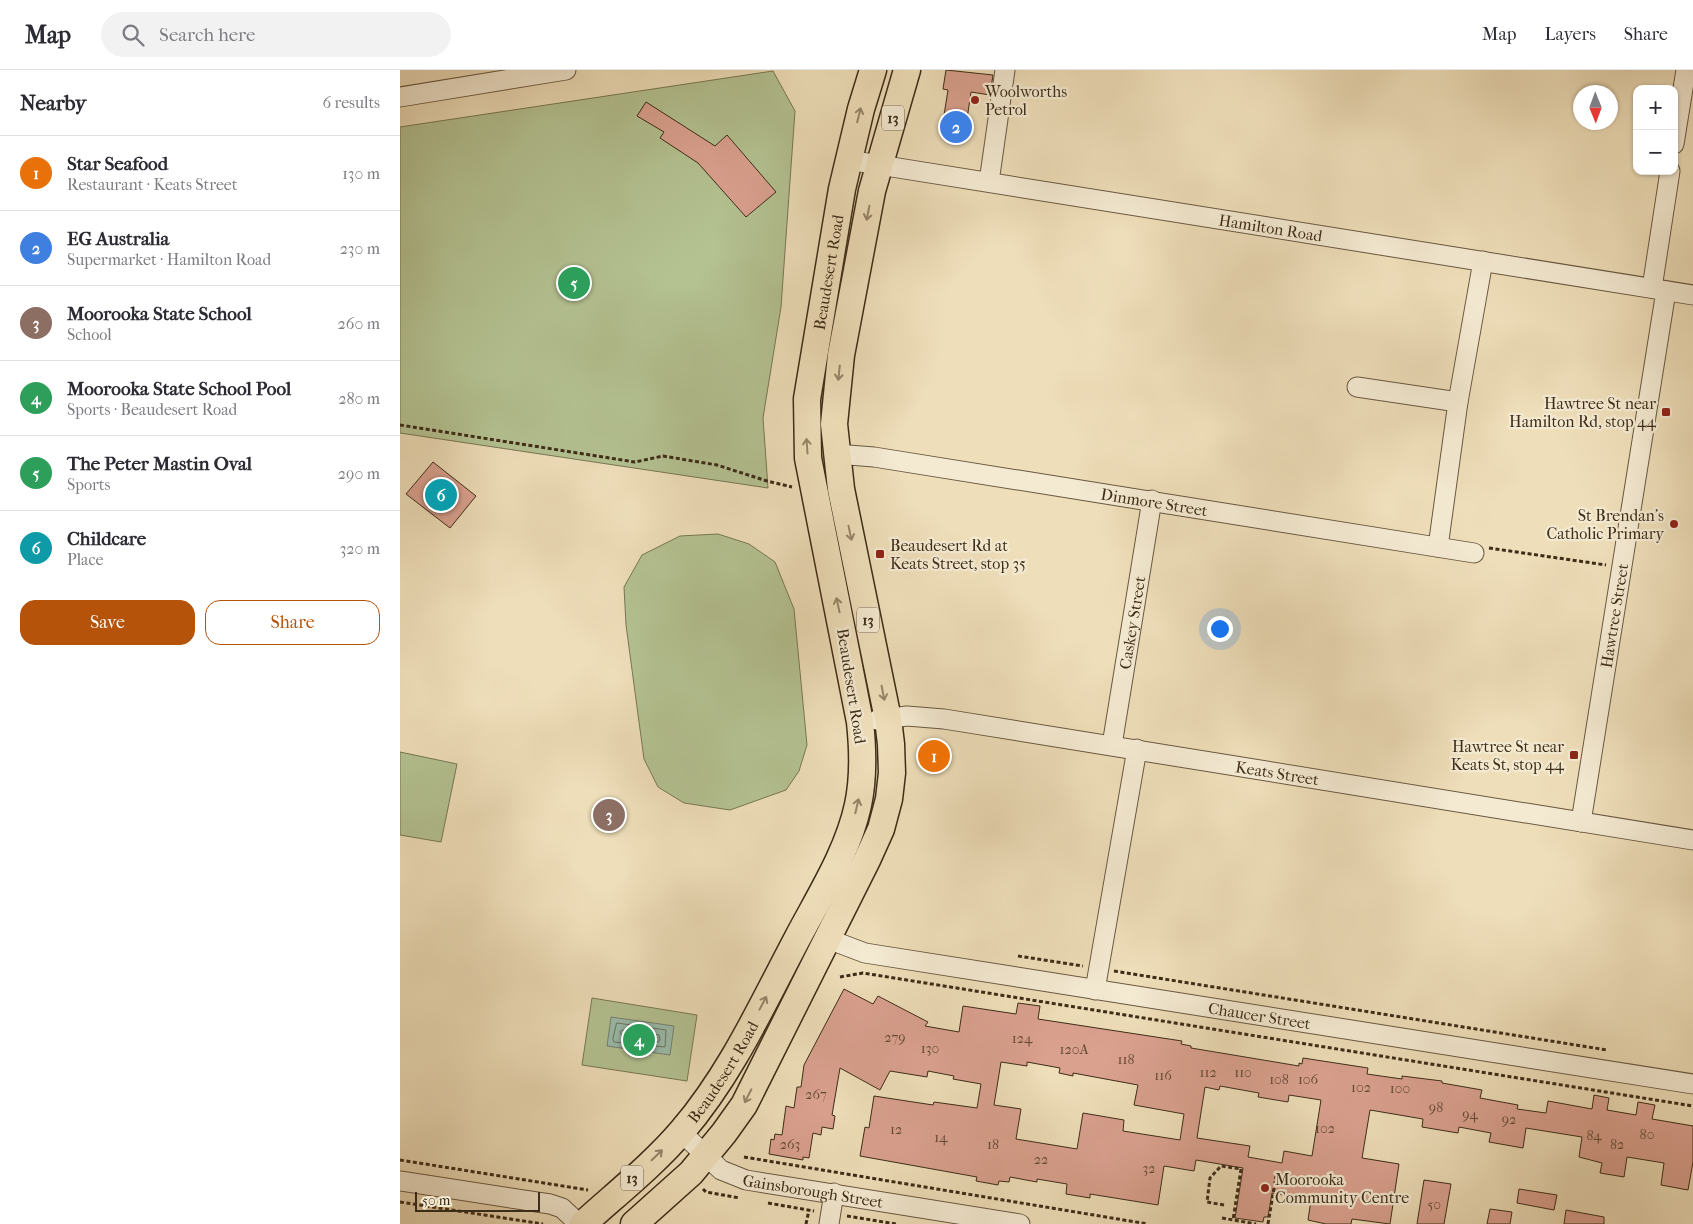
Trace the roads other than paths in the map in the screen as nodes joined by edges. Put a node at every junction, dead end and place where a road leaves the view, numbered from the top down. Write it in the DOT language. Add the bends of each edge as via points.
graph roads {
  1 [pos="566,70"];
  2 [pos="873,70"];
  3 [pos="907,70"];
  4 [pos="1005,70"];
  5 [pos="1686,70"];
  6 [pos="400,97"];
  7 [pos="1676,130"];
  8 [pos="848,160"];
  9 [pos="878,165"];
  10 [pos="1670,175"];
  11 [pos="989,182"];
  12 [pos="1483,261"];
  13 [pos="1659,289"];
  14 [pos="1693,295"];
  15 [pos="1357,387"];
  16 [pos="1458,402"];
  17 [pos="836,454"];
  18 [pos="1152,500"];
  19 [pos="1438,548"];
  20 [pos="1474,553"];
  21 [pos="888,719"];
  22 [pos="860,722"];
  23 [pos="1112,745"];
  24 [pos="1136,749"];
  25 [pos="1581,822"];
  26 [pos="1693,840"];
  27 [pos="828,939"];
  28 [pos="1095,990"];
  29 [pos="1693,1084"];
  30 [pos="681,1132"];
  31 [pos="706,1158"];
  32 [pos="400,1181"];
  33 [pos="834,1193"];
  34 [pos="837,1220"];
  35 [pos="581,1224"];
  36 [pos="634,1224"];
  37 [pos="1020,1224"];
  1 -- 6 [label="street"];
  8 -- 2 [label="highway, Beaudesert Road / 13, one-way"];
  3 -- 9 [label="highway, Beaudesert Road / 13"];
  4 -- 11 [label="street"];
  5 -- 7 [label="street"];
  8 -- 9 [label="street, Hamilton Road"];
  22 -- 8 [label="highway, Beaudesert Road / 13, one-way" via="808,458 807,399"];
  9 -- 11 [label="street, Hamilton Road"];
  9 -- 17 [label="highway, Beaudesert Road / 13, one-way" via="841,355 834,424"];
  10 -- 13 [label="street, Hawtree Street"];
  11 -- 12 [label="street, Hamilton Road"];
  12 -- 13 [label="street, Hamilton Road"];
  12 -- 16 [label="street"];
  13 -- 14 [label="street, Hamilton Road"];
  13 -- 25 [label="street, Hawtree Street" via="1622,567"];
  15 -- 16 [label="street"];
  16 -- 19 [label="street"];
  17 -- 18 [label="street, Dinmore Street" via="874,457"];
  17 -- 21 [label="highway, Beaudesert Road / 13, one-way"];
  18 -- 19 [label="street, Dinmore Street"];
  18 -- 23 [label="street, Caskey Street"];
  19 -- 20 [label="street, Dinmore Street"];
  21 -- 22 [label="street, Keats Street"];
  21 -- 23 [label="street, Keats Street" via="907,716 937,718"];
  21 -- 27 [label="highway, Beaudesert Road / 13" via="892,773 890,799 881,829"];
  30 -- 22 [label="highway, Beaudesert Road / 13, one-way" via="715,1089 741,1045 844,844 858,805 862,779"];
  23 -- 24 [label="street, Keats Street"];
  24 -- 25 [label="street, Keats Street"];
  24 -- 28 [label="street"];
  25 -- 26 [label="street, Keats Street"];
  27 -- 28 [label="street, Chaucer Street" via="864,953"];
  27 -- 31 [label="highway, Beaudesert Road / 13, one-way" via="744,1105"];
  28 -- 29 [label="street, Chaucer Street"];
  30 -- 31 [label="street, Gainsborough Street"];
  35 -- 30 [label="highway, Beaudesert Road / 13, one-way"];
  31 -- 33 [label="street, Gainsborough Street" via="721,1170 746,1180"];
  31 -- 36 [label="highway, Beaudesert Road / 13"];
  32 -- 35 [label="street" via="550,1204 562,1208"];
  33 -- 34 [label="street"];
  33 -- 37 [label="street, Gainsborough Street"];
}
